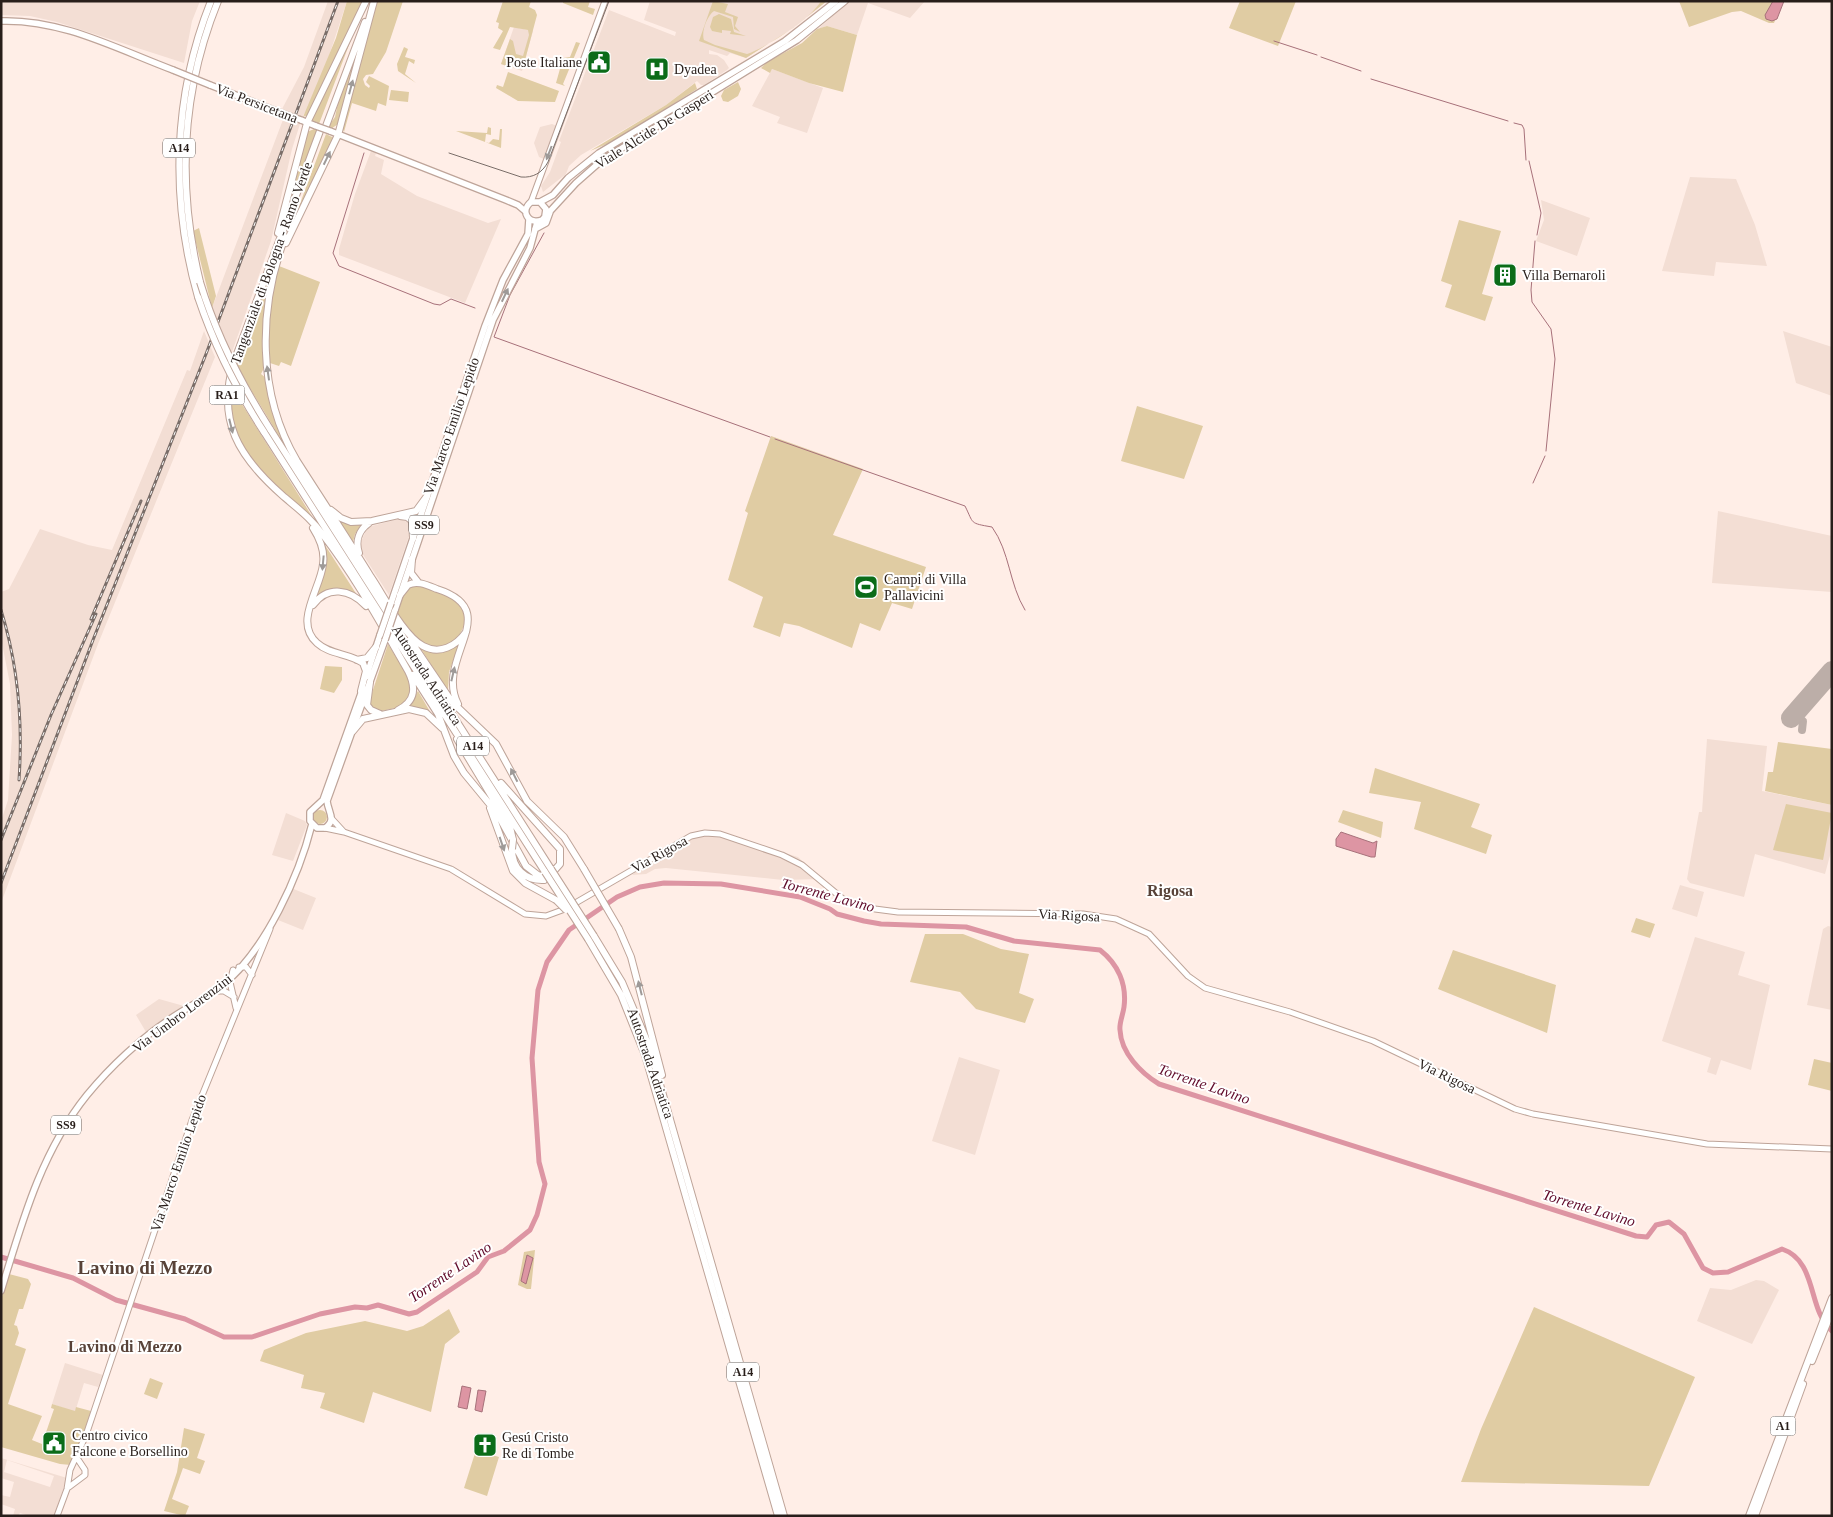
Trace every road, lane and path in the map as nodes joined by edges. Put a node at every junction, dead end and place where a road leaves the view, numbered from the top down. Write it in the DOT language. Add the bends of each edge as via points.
graph roads {
  1 [pos="211,1"];
  2 [pos="218,1"];
  3 [pos="367,1"];
  4 [pos="373,1"];
  5 [pos="606,1"];
  6 [pos="836,1"];
  7 [pos="845,1"];
  8 [pos="2,21"];
  9 [pos="304,121"];
  10 [pos="323,129"];
  11 [pos="338,135"];
  12 [pos="506,200"];
  13 [pos="540,202"];
  14 [pos="529,203"];
  15 [pos="525,211"];
  16 [pos="548,214"];
  17 [pos="529,219"];
  18 [pos="537,222"];
  19 [pos="535,229"];
  20 [pos="271,282"];
  21 [pos="261,290"];
  22 [pos="267,430"];
  23 [pos="312,484"];
  24 [pos="281,494"];
  25 [pos="427,496"];
  26 [pos="394,516"];
  27 [pos="372,521"];
  28 [pos="413,538"];
  29 [pos="412,559"];
  30 [pos="418,582"];
  31 [pos="400,595"];
  32 [pos="384,598"];
  33 [pos="310,610"];
  34 [pos="396,614"];
  35 [pos="379,622"];
  36 [pos="466,632"];
  37 [pos="385,639"];
  38 [pos="376,647"];
  39 [pos="357,660"];
  40 [pos="370,682"];
  41 [pos="361,692"];
  42 [pos="439,705"];
  43 [pos="398,710"];
  44 [pos="381,714"];
  45 [pos="463,714"];
  46 [pos="353,731"];
  47 [pos="448,737"];
  48 [pos="476,750"];
  49 [pos="484,798"];
  50 [pos="527,801"];
  51 [pos="318,806"];
  52 [pos="329,809"];
  53 [pos="332,819"];
  54 [pos="312,824"];
  55 [pos="322,828"];
  56 [pos="344,832"];
  57 [pos="308,840"];
  58 [pos="548,870"];
  59 [pos="276,913"];
  60 [pos="272,924"];
  61 [pos="591,937"];
  62 [pos="242,966"];
  63 [pos="233,970"];
  64 [pos="252,975"];
  65 [pos="230,978"];
  66 [pos="214,992"];
  67 [pos="244,993"];
  68 [pos="234,995"];
  69 [pos="198,1000"];
  70 [pos="235,1015"];
  71 [pos="666,1103"];
  72 [pos="1832,1149"];
  73 [pos="1,1291"];
  74 [pos="1831,1307"];
  75 [pos="78,1457"];
  76 [pos="74,1466"];
  77 [pos="82,1466"];
  78 [pos="70,1475"];
  79 [pos="76,1481"];
  80 [pos="67,1489"];
  81 [pos="57,1516"];
  82 [pos="778,1516"];
  83 [pos="784,1516"];
  84 [pos="1749,1516"];
  85 [pos="1756,1516"];
  1 -- 22 [label="highway, Autostrada Adriatica / A14, bridge" via="190,70 179,142 182,224 198,296 211,334 228,372"];
  2 -- 22 [label="highway, Autostrada Adriatica / A14, bridge" via="198,62 186,135 187,210 200,282 214,324 233,368"];
  3 -- 9 [label="highway"];
  3 -- 10 [label="highway, Tangenziale di Bologna - Ramo Verde / RA1"];
  4 -- 10 [label="highway, Tangenziale di Bologna - Ramo Verde / RA1"];
  11 -- 4 [label="highway, one-way"];
  5 -- 14 [label="main road, one-way"];
  6 -- 13 [label="main road, Viale Alcide De Gasperi" via="785,41 599,153 553,195"];
  7 -- 16 [label="main road, Viale Alcide De Gasperi" via="797,40 601,161 576,182"];
  8 -- 9 [label="main road, Via Persicetana, bridge" via="34,21 60,27"];
  9 -- 10 [label="main road, Via Persicetana"];
  9 -- 21 [label="highway"];
  10 -- 11 [label="main road, Via Persicetana"];
  10 -- 20 [label="highway, Tangenziale di Bologna - Ramo Verde / RA1"];
  10 -- 21 [label="highway, Tangenziale di Bologna - Ramo Verde / RA1"];
  11 -- 12 [label="main road, Via Persicetana"];
  20 -- 11 [label="highway, one-way"];
  12 -- 14 [label="main road, Via Persicetana"];
  12 -- 15 [label="main road, Via Persicetana"];
  13 -- 14 [label="main road"];
  13 -- 16 [label="main road"];
  14 -- 15 [label="main road"];
  15 -- 17 [label="main road"];
  16 -- 18 [label="main road"];
  16 -- 19 [label="main road" via="546,224"];
  17 -- 18 [label="main road"];
  17 -- 25 [label="main road, Via Marco Emilio Lepido / SS9" via="528,234 503,280 485,326"];
  18 -- 19 [label="main road, Via Marco Emilio Lepido / SS9"];
  29 -- 19 [label="main road, Via Marco Emilio Lepido / SS9, one-way" via="493,320 530,248"];
  23 -- 20 [label="highway, Tangenziale di Bologna - Ramo Verde / RA1, one-way" via="286,439 270,384 265,340"];
  21 -- 24 [label="highway, Tangenziale di Bologna - Ramo Verde / RA1, one-way" via="230,376 228,408 232,431 244,456 256,472"];
  22 -- 42 [label="highway, Autostrada Adriatica / A14"];
  22 -- 48 [label="highway, Autostrada Adriatica / A14"];
  23 -- 27 [label="highway" via="341,518 354,522"];
  23 -- 32 [label="highway, Tangenziale di Bologna - Ramo Verde / RA1"];
  24 -- 33 [label="highway, one-way" via="311,525 322,547 323,566"];
  24 -- 35 [label="highway, Tangenziale di Bologna - Ramo Verde / RA1" via="324,535"];
  25 -- 26 [label="highway" via="416,511"];
  25 -- 28 [label="main road, Via Marco Emilio Lepido / SS9"];
  26 -- 27 [label="highway"];
  26 -- 28 [label="highway" via="405,516 412,521"];
  27 -- 32 [label="highway" via="361,531 357,548"];
  28 -- 37 [label="main road, Via Marco Emilio Lepido / SS9, bridge" via="391,603"];
  29 -- 30 [label="highway" via="411,573"];
  29 -- 31 [label="main road, Via Marco Emilio Lepido / SS9"];
  30 -- 31 [label="highway" via="408,584"];
  30 -- 36 [label="highway" via="458,598 468,614"];
  31 -- 34 [label="main road, Via Marco Emilio Lepido / SS9"];
  32 -- 34 [label="highway, Tangenziale di Bologna - Ramo Verde / RA1"];
  33 -- 35 [label="highway" via="326,593 345,592 358,598"];
  33 -- 39 [label="highway" via="308,628 317,644"];
  34 -- 36 [label="highway" via="413,638 428,648 440,650 451,647"];
  34 -- 37 [label="main road, Via Marco Emilio Lepido / SS9, bridge"];
  34 -- 45 [label="highway, RA1" via="440,686"];
  35 -- 37 [label="highway, Tangenziale di Bologna - Ramo Verde / RA1"];
  45 -- 36 [label="highway, one-way" via="451,685"];
  37 -- 38 [label="main road, Via Marco Emilio Lepido / SS9"];
  37 -- 40 [label="main road, Via Marco Emilio Lepido / SS9"];
  37 -- 43 [label="highway" via="414,684 410,702"];
  37 -- 47 [label="highway, RA1" via="438,714"];
  38 -- 39 [label="highway" via="367,658"];
  38 -- 41 [label="main road, Via Marco Emilio Lepido / SS9"];
  39 -- 41 [label="highway" via="366,669"];
  40 -- 44 [label="highway" via="367,705"];
  40 -- 46 [label="main road, Via Marco Emilio Lepido / SS9"];
  41 -- 51 [label="main road, Via Marco Emilio Lepido / SS9" via="325,795"];
  42 -- 50 [label="highway, bridge" via="475,772 510,827 514,861 520,871 534,880 543,880 555,876 564,864 565,855 561,844 538,820"];
  42 -- 58 [label="highway, Autostrada Adriatica / A14"];
  43 -- 44 [label="highway"];
  43 -- 47 [label="highway" via="426,713"];
  44 -- 46 [label="highway" via="362,720"];
  50 -- 45 [label="highway, RA1, one-way" via="500,751"];
  46 -- 52 [label="main road, Via Marco Emilio Lepido / SS9" via="329,796"];
  47 -- 49 [label="highway, RA1" via="464,773"];
  48 -- 49 [label="highway" via="513,798 558,846 562,856 559,868 543,876 529,870 497,813"];
  48 -- 58 [label="highway, Autostrada Adriatica / A14"];
  49 -- 61 [label="highway, one-way, bridge" via="513,871 525,883 556,900"];
  71 -- 50 [label="highway, one-way, bridge" via="666,1088 636,974 619,929 564,837"];
  51 -- 52 [label="main road"];
  51 -- 54 [label="main road, SS9" via="310,812"];
  52 -- 53 [label="main road, SS9"];
  53 -- 55 [label="main road, SS9"];
  53 -- 56 [label="main road, Via Rigosa"];
  54 -- 55 [label="main road"];
  54 -- 57 [label="main road, SS9"];
  55 -- 56 [label="main road, Via Rigosa"];
  55 -- 57 [label="main road, SS9"];
  56 -- 72 [label="main road, Via Rigosa" via="451,869 520,912 536,916 565,909 691,836 713,833 782,855 802,866 838,896 874,909 1107,916 1149,934 1188,976 1205,988 1290,1012 1373,1041 1533,1114 1707,1144"];
  57 -- 59 [label="main road, SS9"];
  58 -- 61 [label="highway, Autostrada Adriatica / A14, bridge"];
  59 -- 60 [label="main road, Via Umbro Lorenzini / SS9"];
  59 -- 63 [label="main road, SS9"];
  60 -- 62 [label="main road, Via Umbro Lorenzini / SS9"];
  60 -- 64 [label="main road, Via Marco Emilio Lepido"];
  61 -- 71 [label="highway, Autostrada Adriatica / A14" via="622,982 636,1012"];
  61 -- 82 [label="highway, Autostrada Adriatica / A14" via="621,995 645,1055"];
  62 -- 63 [label="main road"];
  62 -- 64 [label="main road"];
  62 -- 65 [label="main road, Via Umbro Lorenzini / SS9"];
  63 -- 65 [label="main road"];
  63 -- 69 [label="main road, SS9"];
  64 -- 67 [label="main road, Via Marco Emilio Lepido"];
  65 -- 66 [label="main road, Via Umbro Lorenzini / SS9"];
  65 -- 68 [label="main road, Via Marco Emilio Lepido"];
  66 -- 68 [label="main road"];
  66 -- 69 [label="main road, Via Umbro Lorenzini / SS9"];
  67 -- 68 [label="main road"];
  67 -- 70 [label="main road, Via Marco Emilio Lepido"];
  68 -- 70 [label="main road, Via Marco Emilio Lepido"];
  69 -- 73 [label="main road, Via Umbro Lorenzini / SS9" via="148,1035 116,1064 87,1095 53,1145 33,1191"];
  70 -- 75 [label="main road, Via Marco Emilio Lepido" via="192,1120"];
  71 -- 83 [label="highway, Autostrada Adriatica / A14"];
  74 -- 84 [label="highway, A1" via="1816,1337"];
  74 -- 85 [label="highway, A1"];
  75 -- 76 [label="main road, Via Marco Emilio Lepido"];
  75 -- 77 [label="main road"];
  76 -- 77 [label="main road"];
  76 -- 78 [label="main road"];
  77 -- 79 [label="main road" via="85,1475"];
  78 -- 79 [label="main road"];
  78 -- 80 [label="main road"];
  79 -- 80 [label="main road"];
  80 -- 81 [label="main road"];
}
